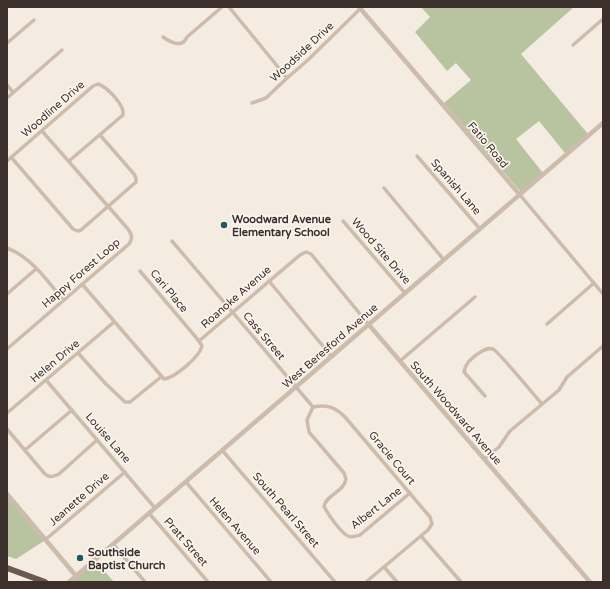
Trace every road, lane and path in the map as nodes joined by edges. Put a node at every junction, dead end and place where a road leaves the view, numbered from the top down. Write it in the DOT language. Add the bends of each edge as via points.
graph roads {
  1 [pos="222,7"];
  2 [pos="229,7"];
  3 [pos="360,8"];
  4 [pos="603,19"];
  5 [pos="34,20"];
  6 [pos="163,37"];
  7 [pos="7,44"];
  8 [pos="573,45"];
  9 [pos="62,50"];
  10 [pos="287,78"];
  11 [pos="7,85"];
  12 [pos="13,92"];
  13 [pos="7,98"];
  14 [pos="252,103"];
  15 [pos="603,124"];
  16 [pos="42,131"];
  17 [pos="100,135"];
  18 [pos="418,156"];
  19 [pos="11,158"];
  20 [pos="7,161"];
  21 [pos="69,161"];
  22 [pos="384,188"];
  23 [pos="520,195"];
  24 [pos="108,207"];
  25 [pos="343,221"];
  26 [pos="480,229"];
  27 [pos="172,241"];
  28 [pos="7,248"];
  29 [pos="311,254"];
  30 [pos="444,260"];
  31 [pos="36,269"];
  32 [pos="140,271"];
  33 [pos="268,281"];
  34 [pos="594,283"];
  35 [pos="82,284"];
  36 [pos="405,293"];
  37 [pos="7,294"];
  38 [pos="603,294"];
  39 [pos="474,297"];
  40 [pos="63,300"];
  41 [pos="232,313"];
  42 [pos="114,322"];
  43 [pos="547,324"];
  44 [pos="369,325"];
  45 [pos="199,341"];
  46 [pos="603,346"];
  47 [pos="7,349"];
  48 [pos="78,352"];
  49 [pos="332,357"];
  50 [pos="400,361"];
  51 [pos="161,377"];
  52 [pos="46,380"];
  53 [pos="296,388"];
  54 [pos="485,396"];
  55 [pos="542,404"];
  56 [pos="312,407"];
  57 [pos="72,410"];
  58 [pos="7,413"];
  59 [pos="7,429"];
  60 [pos="97,440"];
  61 [pos="25,450"];
  62 [pos="222,450"];
  63 [pos="484,459"];
  64 [pos="125,472"];
  65 [pos="186,482"];
  66 [pos="410,493"];
  67 [pos="7,494"];
  68 [pos="155,508"];
  69 [pos="149,514"];
  70 [pos="422,536"];
  71 [pos="45,540"];
  72 [pos="113,544"];
  73 [pos="384,567"];
  74 [pos="7,568"];
  75 [pos="76,576"];
  76 [pos="45,582"];
  77 [pos="69,582"];
  78 [pos="145,582"];
  79 [pos="208,582"];
  80 [pos="271,582"];
  81 [pos="335,582"];
  82 [pos="366,582"];
  83 [pos="397,582"];
  84 [pos="461,582"];
  85 [pos="590,582"];
  1 -- 6 [label="street" via="183,43 175,44"];
  2 -- 10 [label="street"];
  3 -- 10 [label="street, Woodside Drive"];
  3 -- 23 [label="street, Fatio Road"];
  4 -- 8 [label="street"];
  5 -- 7 [label="street"];
  9 -- 12 [label="street"];
  10 -- 14 [label="street, Woodside Drive" via="266,98"];
  11 -- 12 [label="street"];
  12 -- 13 [label="street"];
  15 -- 23 [label="street, West Beresford Avenue"];
  16 -- 17 [label="street, Woodline Drive" via="98,84 104,85 124,110 123,115"];
  16 -- 19 [label="street, Woodline Drive"];
  16 -- 21 [label="street, Happy Forest Loop"];
  17 -- 21 [label="street, Woodline Drive"];
  17 -- 24 [label="street" via="136,178 136,182"];
  18 -- 26 [label="street, Spanish Lane"];
  19 -- 20 [label="street, Woodline Drive"];
  19 -- 24 [label="street" via="73,229 81,230"];
  21 -- 24 [label="street, Happy Forest Loop"];
  22 -- 30 [label="street"];
  23 -- 26 [label="street, West Beresford Avenue"];
  23 -- 34 [label="street, Fatio Road"];
  24 -- 35 [label="street, Happy Forest Loop" via="128,229 132,240"];
  25 -- 36 [label="street, Wood Site Drive"];
  26 -- 30 [label="street, West Beresford Avenue"];
  27 -- 41 [label="street, Cass Street"];
  28 -- 31 [label="street" via="22,256"];
  29 -- 33 [label="street, Roanoke Avenue" via="306,252 300,255"];
  29 -- 44 [label="street, South Woodward Avenue"];
  30 -- 36 [label="street, West Beresford Avenue"];
  31 -- 37 [label="street"];
  31 -- 40 [label="street"];
  32 -- 45 [label="street, Cari Place"];
  33 -- 41 [label="street, Roanoke Avenue"];
  33 -- 49 [label="street"];
  34 -- 38 [label="street, Fatio Road"];
  34 -- 43 [label="street"];
  35 -- 40 [label="street, Happy Forest Loop"];
  35 -- 42 [label="street"];
  36 -- 44 [label="street, West Beresford Avenue"];
  39 -- 50 [label="street"];
  40 -- 47 [label="street, Happy Forest Loop"];
  41 -- 45 [label="street, Roanoke Avenue"];
  41 -- 53 [label="street, Cass Street"];
  42 -- 48 [label="street, Helen Drive"];
  42 -- 51 [label="street"];
  44 -- 49 [label="street, West Beresford Avenue"];
  44 -- 50 [label="street, South Woodward Avenue"];
  45 -- 51 [label="street, Roanoke Avenue" via="202,346 199,355 172,377 164,380"];
  46 -- 55 [label="street" via="567,377 559,390"];
  48 -- 51 [label="street, Roanoke Avenue" via="120,399 126,402 130,402"];
  48 -- 52 [label="street, Helen Drive"];
  49 -- 53 [label="street, West Beresford Avenue"];
  50 -- 63 [label="street, South Woodward Avenue"];
  52 -- 57 [label="street, Louise Lane"];
  52 -- 58 [label="street, Helen Drive"];
  53 -- 56 [label="street"];
  53 -- 62 [label="street, West Beresford Avenue"];
  54 -- 55 [label="street" via="464,372 469,362 482,351 491,348 503,358"];
  55 -- 63 [label="street" via="510,431 499,447"];
  56 -- 66 [label="street, Gracie Court" via="325,405 334,408 345,417"];
  56 -- 66 [label="street, Albert Lane" via="308,420 309,432 344,473 346,479 324,506 345,534 349,537 360,534"];
  57 -- 60 [label="street, Louise Lane"];
  57 -- 61 [label="street"];
  59 -- 61 [label="street"];
  60 -- 61 [label="street" via="53,477 44,473"];
  60 -- 64 [label="street, Louise Lane"];
  62 -- 65 [label="street, West Beresford Avenue"];
  62 -- 81 [label="street, South Pearl Street"];
  63 -- 85 [label="street, South Woodward Avenue"];
  64 -- 68 [label="street, Louise Lane"];
  64 -- 71 [label="street, Jeanette Drive"];
  65 -- 68 [label="street, West Beresford Avenue"];
  65 -- 80 [label="street, Helen Avenue"];
  66 -- 70 [label="street, Gracie Court" via="430,517 432,524"];
  67 -- 71 [label="street"];
  68 -- 69 [label="street, West Beresford Avenue"];
  69 -- 72 [label="street, West Beresford Avenue"];
  69 -- 79 [label="street, Pratt Street"];
  70 -- 73 [label="street"];
  70 -- 84 [label="street"];
  71 -- 75 [label="street"];
  72 -- 75 [label="street, West Beresford Avenue"];
  72 -- 78 [label="street"];
  73 -- 82 [label="street"];
  73 -- 83 [label="street"];
  74 -- 76 [label="highway"];
  75 -- 77 [label="street, West Beresford Avenue"];
}
